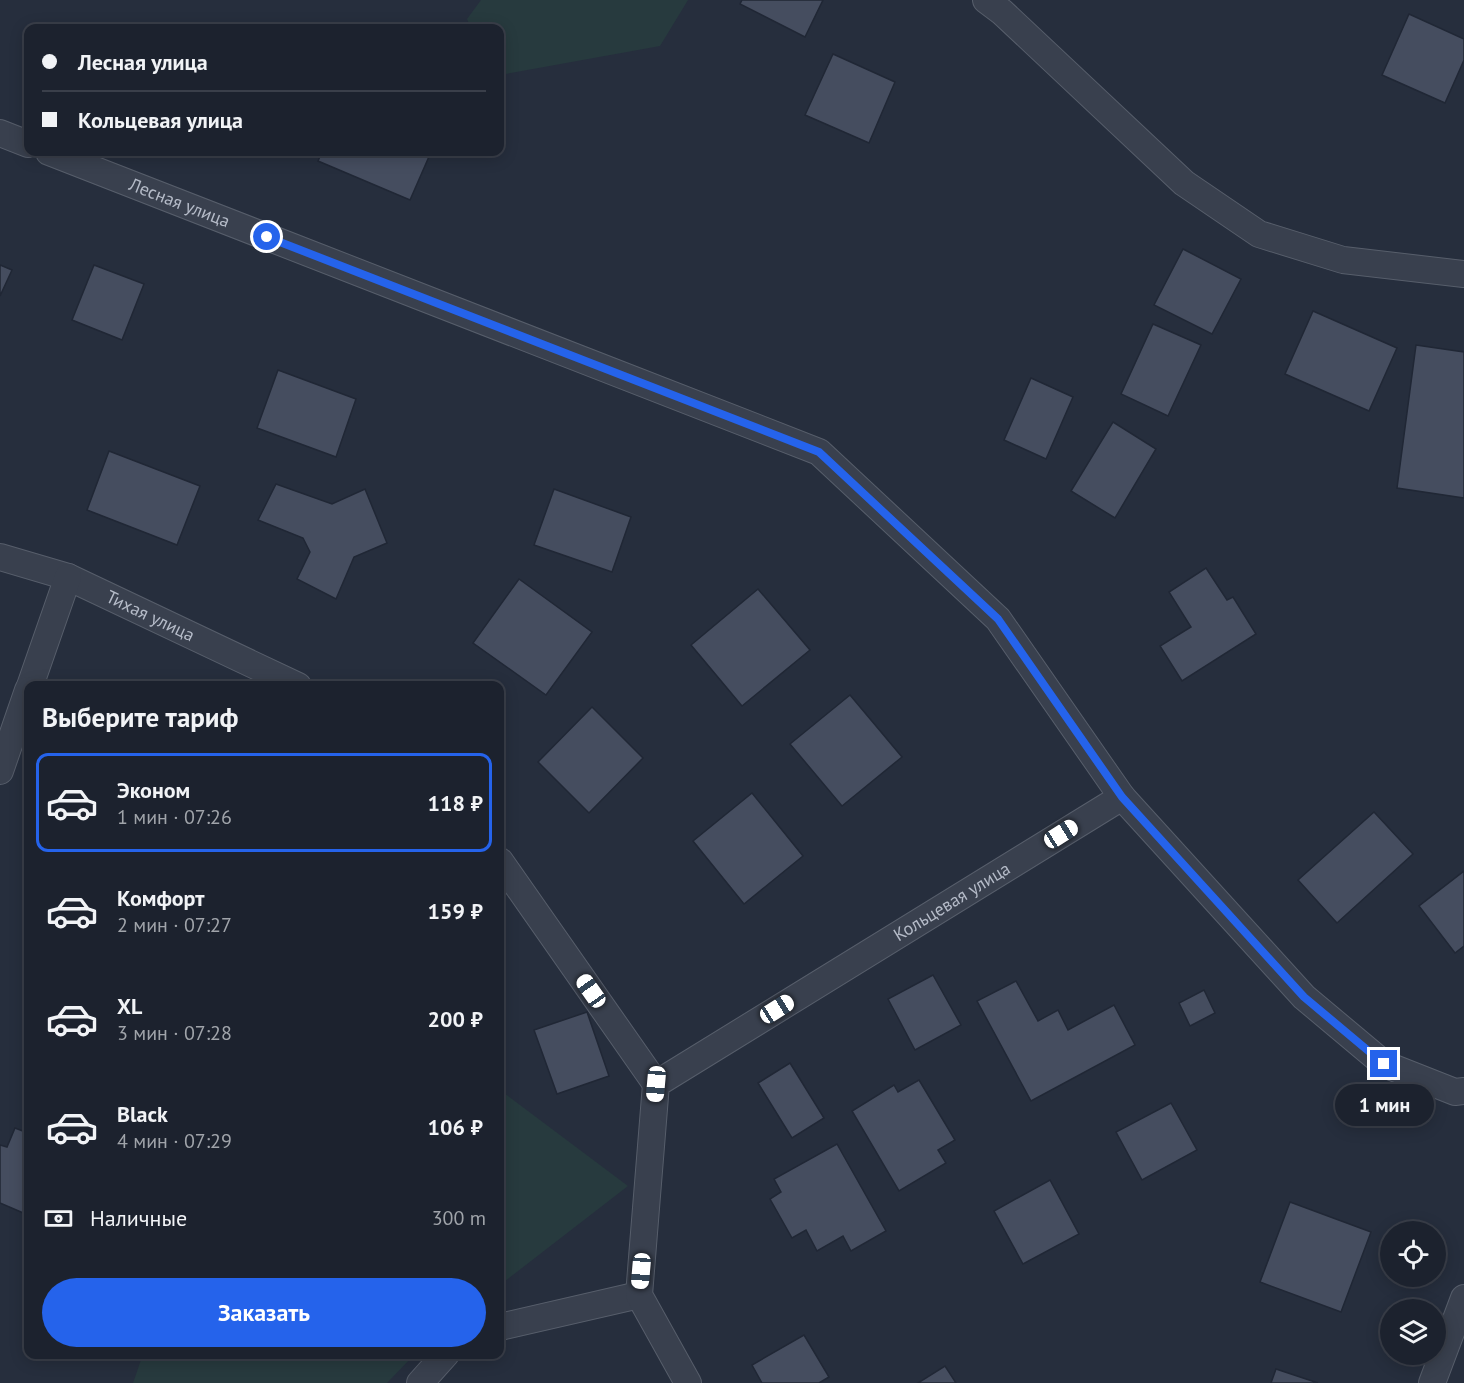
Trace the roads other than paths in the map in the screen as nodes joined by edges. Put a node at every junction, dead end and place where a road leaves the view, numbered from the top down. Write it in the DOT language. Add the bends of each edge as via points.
graph roads {
  1 [pos="986,0"];
  2 [pos="0,132"];
  3 [pos="24,142"];
  4 [pos="59,156"];
  5 [pos="1464,274"];
  6 [pos="0,557"];
  7 [pos="68,577"];
  8 [pos="31,681"];
  9 [pos="287,681"];
  10 [pos="24,702"];
  11 [pos="0,771"];
  12 [pos="1122,797"];
  13 [pos="504,867"];
  14 [pos="656,1084"];
  15 [pos="1464,1091"];
  16 [pos="639,1295"];
  17 [pos="1464,1298"];
  18 [pos="504,1326"];
  19 [pos="442,1359"];
  20 [pos="420,1383"];
  21 [pos="688,1383"];
  22 [pos="1432,1383"];
  1 -- 5 [label="street" via="1184,183 1259,234 1343,260"];
  2 -- 3 [label="street"];
  4 -- 12 [label="street, Лесная улица" via="819,452 998,619"];
  6 -- 7 [label="street, Тихая улица"];
  7 -- 8 [label="street"];
  7 -- 9 [label="street, Тихая улица"];
  10 -- 11 [label="street"];
  12 -- 14 [label="street, Кольцевая улица"];
  12 -- 15 [label="street" via="1304,997 1384,1064 1455,1092"];
  13 -- 14 [label="street"];
  14 -- 16 [label="street"];
  16 -- 18 [label="street"];
  16 -- 21 [label="street"];
  17 -- 22 [label="street"];
  19 -- 20 [label="street"];
}
